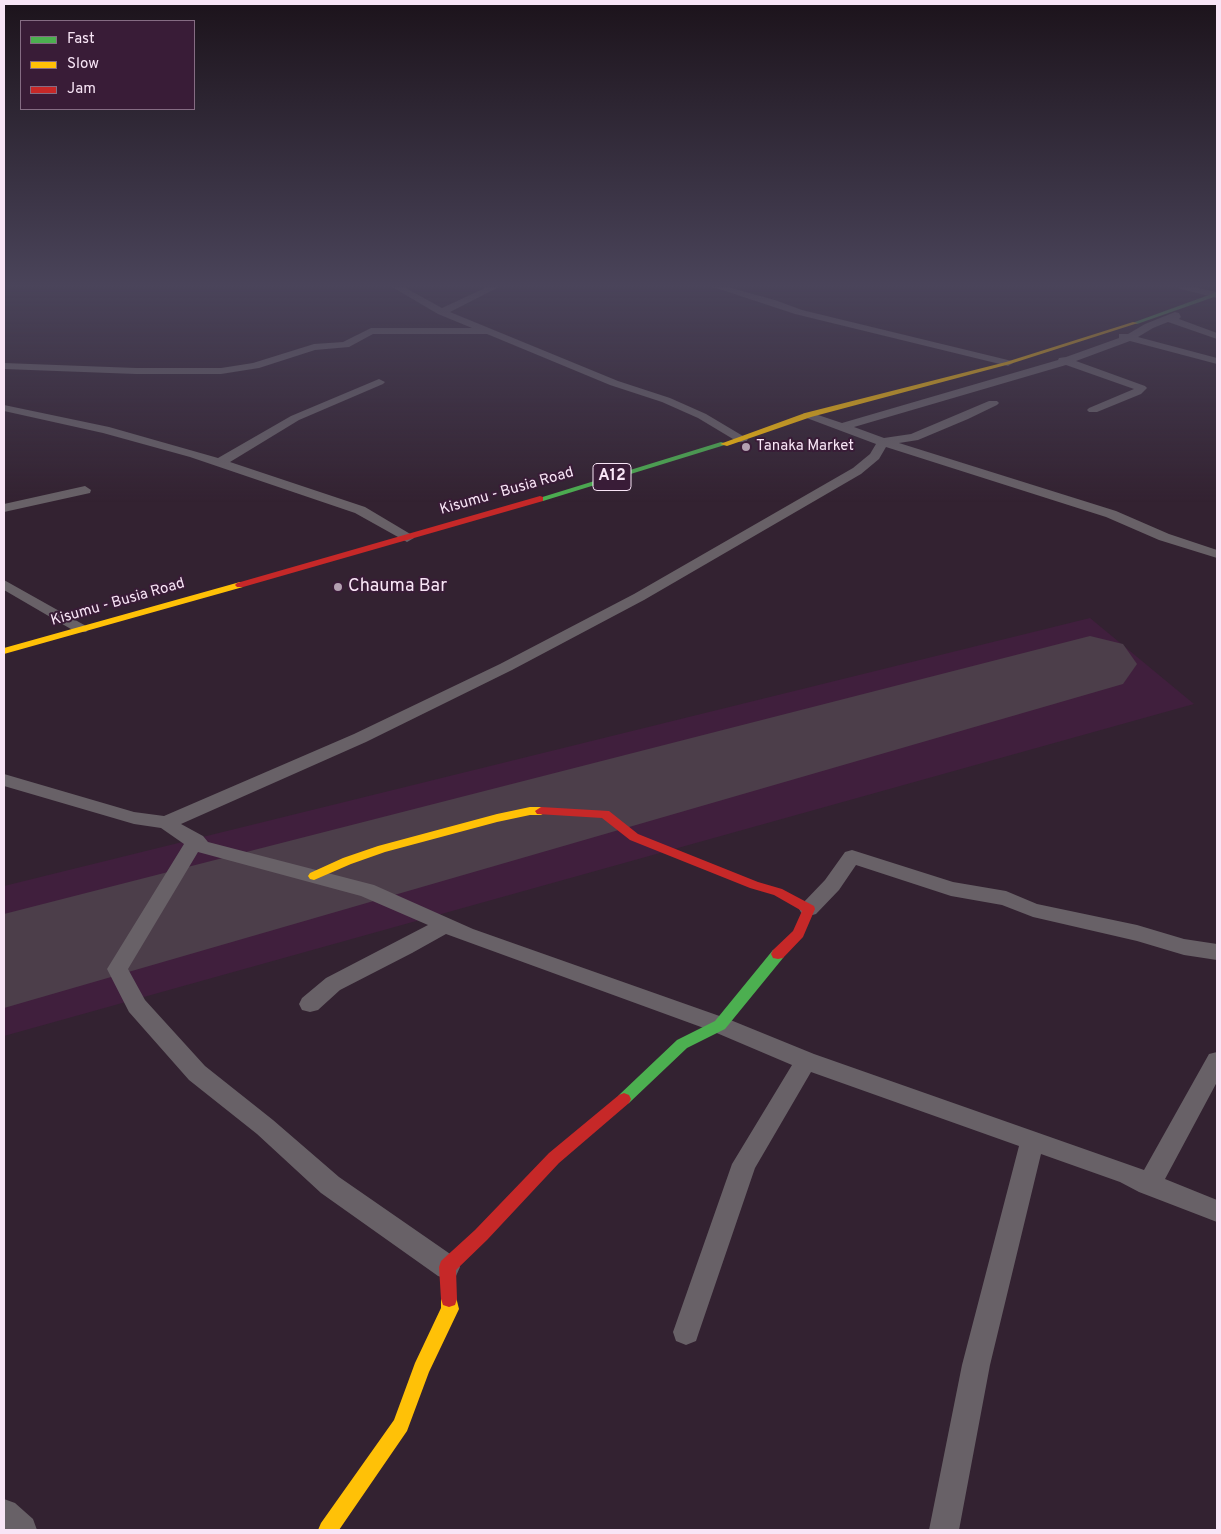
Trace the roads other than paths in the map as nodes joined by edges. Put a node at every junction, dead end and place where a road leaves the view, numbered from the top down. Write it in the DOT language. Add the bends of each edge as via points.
graph roads {
  1 [pos="278,359"];
  2 [pos="554,359"];
  3 [pos="990,359"];
  4 [pos="1022,359"];
  5 [pos="1060,359"];
  6 [pos="1073,359"];
  7 [pos="1066,361"];
  8 [pos="1008,363"];
  9 [pos="4,366"];
  10 [pos="379,382"];
  11 [pos="993,403"];
  12 [pos="4,408"];
  13 [pos="1094,410"];
  14 [pos="808,415"];
  15 [pos="842,427"];
  16 [pos="742,439"];
  17 [pos="883,442"];
  18 [pos="219,463"];
  19 [pos="85,490"];
  20 [pos="4,508"];
  21 [pos="406,538"];
  22 [pos="1217,554"];
  23 [pos="4,584"];
  24 [pos="81,629"];
  25 [pos="4,651"];
  26 [pos="4,780"];
  27 [pos="166,823"];
  28 [pos="196,841"];
  29 [pos="314,876"];
  30 [pos="809,910"];
  31 [pos="445,925"];
  32 [pos="1217,952"];
  33 [pos="310,1004"];
  34 [pos="720,1026"];
  35 [pos="806,1061"];
  36 [pos="1217,1061"];
  37 [pos="1032,1140"];
  38 [pos="1148,1184"];
  39 [pos="1217,1212"];
  40 [pos="447,1267"];
  41 [pos="686,1332"];
  42 [pos="4,1514"];
  43 [pos="22,1530"];
  44 [pos="328,1530"];
  45 [pos="944,1530"];
  1 -- 9 [label="street" via="221,371"];
  2 -- 16 [label="street" via="666,400"];
  3 -- 8 [label="street"];
  4 -- 8 [label="main road, Kisumu - Busia Road / A12"];
  5 -- 7 [label="street"];
  6 -- 7 [label="street"];
  7 -- 13 [label="street" via="1141,388"];
  7 -- 15 [label="street"];
  8 -- 14 [label="main road, Kisumu - Busia Road / A12"];
  10 -- 18 [label="street" via="295,418"];
  11 -- 17 [label="street" via="914,437"];
  12 -- 18 [label="street" via="105,430"];
  14 -- 15 [label="street"];
  14 -- 16 [label="main road, Kisumu - Busia Road / A12"];
  15 -- 17 [label="street"];
  16 -- 21 [label="main road, Kisumu - Busia Road / A12"];
  17 -- 22 [label="street" via="1111,514 1164,537"];
  17 -- 27 [label="street" via="875,456 857,471 639,598 360,738"];
  18 -- 21 [label="street" via="352,507"];
  19 -- 20 [label="street"];
  21 -- 24 [label="main road, Kisumu - Busia Road / A12"];
  23 -- 24 [label="street"];
  24 -- 25 [label="main road, Kisumu - Busia Road / A12"];
  26 -- 27 [label="street" via="134,818"];
  27 -- 28 [label="street"];
  28 -- 29 [label="street" via="202,847"];
  28 -- 40 [label="street" via="116,969 137,1006 197,1073 330,1185"];
  29 -- 30 [label="main road" via="346,861 506,816 530,811 605,814 634,837 778,892"];
  29 -- 31 [label="street" via="367,890"];
  30 -- 32 [label="street" via="852,857 951,889 1006,898 1033,910"];
  30 -- 34 [label="main road" via="798,934 775,957"];
  31 -- 33 [label="street" via="333,984"];
  31 -- 34 [label="street"];
  34 -- 35 [label="street"];
  34 -- 40 [label="main road" via="682,1044 554,1158"];
  35 -- 37 [label="street"];
  35 -- 41 [label="street" via="744,1164"];
  36 -- 38 [label="street"];
  37 -- 38 [label="street"];
  37 -- 45 [label="street" via="976,1365"];
  38 -- 39 [label="street"];
  40 -- 44 [label="main road" via="450,1309 421,1369 402,1425"];
  42 -- 43 [label="street"];
}
